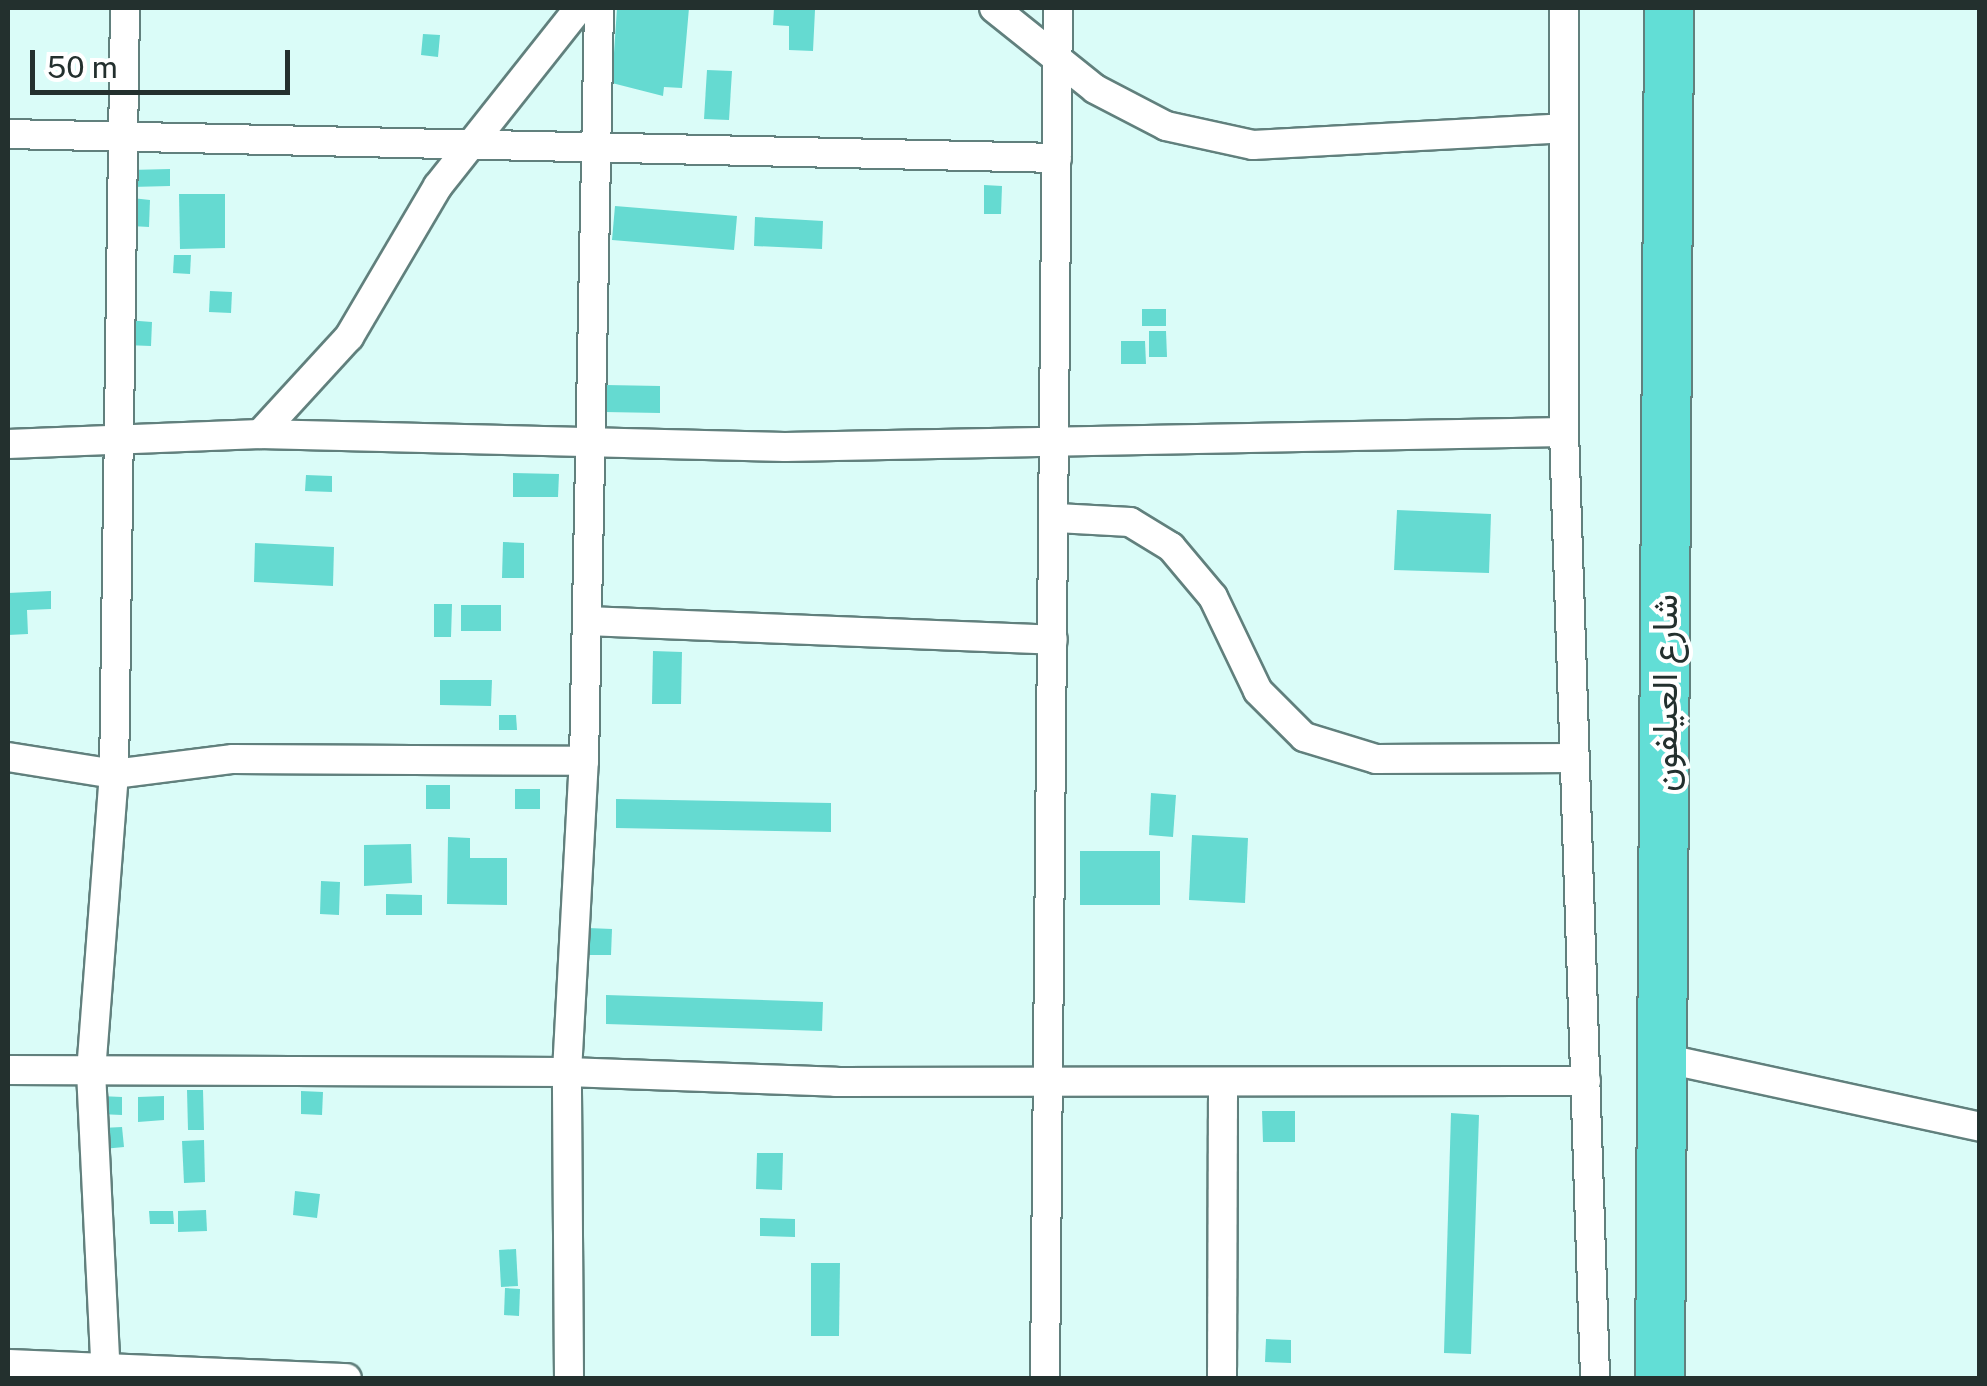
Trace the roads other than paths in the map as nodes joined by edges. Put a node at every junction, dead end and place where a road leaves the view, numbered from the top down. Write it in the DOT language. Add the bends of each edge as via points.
graph roads {
  1 [pos="126,8"];
  2 [pos="579,8"];
  3 [pos="599,8"];
  4 [pos="994,8"];
  5 [pos="1058,8"];
  6 [pos="1564,8"];
  7 [pos="1669,8"];
  8 [pos="1058,62"];
  9 [pos="1564,128"];
  10 [pos="120,133"];
  11 [pos="8,134"];
  12 [pos="468,145"];
  13 [pos="591,147"];
  14 [pos="1057,158"];
  15 [pos="1564,432"];
  16 [pos="260,434"];
  17 [pos="117,436"];
  18 [pos="1056,442"];
  19 [pos="8,444"];
  20 [pos="591,445"];
  21 [pos="1057,518"];
  22 [pos="588,621"];
  23 [pos="1053,640"];
  24 [pos="8,757"];
  25 [pos="1574,758"];
  26 [pos="584,761"];
  27 [pos="114,774"];
  28 [pos="1662,1058"];
  29 [pos="8,1070"];
  30 [pos="91,1072"];
  31 [pos="567,1072"];
  32 [pos="1046,1081"];
  33 [pos="1586,1081"];
  34 [pos="1223,1082"];
  35 [pos="1980,1127"];
  36 [pos="8,1364"];
  37 [pos="106,1372"];
  38 [pos="347,1378"];
  39 [pos="569,1378"];
  40 [pos="1046,1378"];
  41 [pos="1222,1378"];
  42 [pos="1595,1378"];
  43 [pos="1660,1378"];
  1 -- 10 [label="street"];
  2 -- 12 [label="street"];
  3 -- 13 [label="street"];
  4 -- 8 [label="street"];
  5 -- 8 [label="street"];
  6 -- 9 [label="street"];
  7 -- 28 [label="highway, شارع العيلفون"];
  8 -- 9 [label="street" via="1166,126 1253,146"];
  8 -- 14 [label="street"];
  9 -- 15 [label="street"];
  10 -- 11 [label="street"];
  10 -- 12 [label="street"];
  10 -- 17 [label="street"];
  12 -- 13 [label="street"];
  12 -- 16 [label="street" via="404,238 348,338"];
  13 -- 14 [label="street"];
  13 -- 20 [label="street"];
  14 -- 18 [label="street"];
  15 -- 18 [label="street"];
  15 -- 25 [label="street"];
  16 -- 17 [label="street"];
  16 -- 20 [label="street"];
  17 -- 19 [label="street"];
  17 -- 27 [label="street"];
  18 -- 20 [label="street"];
  18 -- 21 [label="street"];
  20 -- 22 [label="street"];
  21 -- 23 [label="street"];
  21 -- 25 [label="street" via="1130,522 1171,546 1212,597 1258,691 1304,738 1376,759"];
  22 -- 23 [label="street"];
  22 -- 26 [label="street"];
  23 -- 32 [label="street"];
  24 -- 27 [label="street"];
  25 -- 33 [label="street"];
  26 -- 27 [label="street" via="233,759"];
  26 -- 31 [label="street"];
  27 -- 30 [label="street" via="103,984"];
  28 -- 35 [label="street"];
  28 -- 43 [label="highway, شارع العيلفون"];
  29 -- 30 [label="street"];
  30 -- 31 [label="street"];
  30 -- 37 [label="street"];
  31 -- 32 [label="street"];
  31 -- 39 [label="street"];
  32 -- 34 [label="street"];
  32 -- 40 [label="street"];
  33 -- 34 [label="street"];
  33 -- 42 [label="street"];
  34 -- 41 [label="street"];
  36 -- 37 [label="street"];
  37 -- 38 [label="street"];
}
